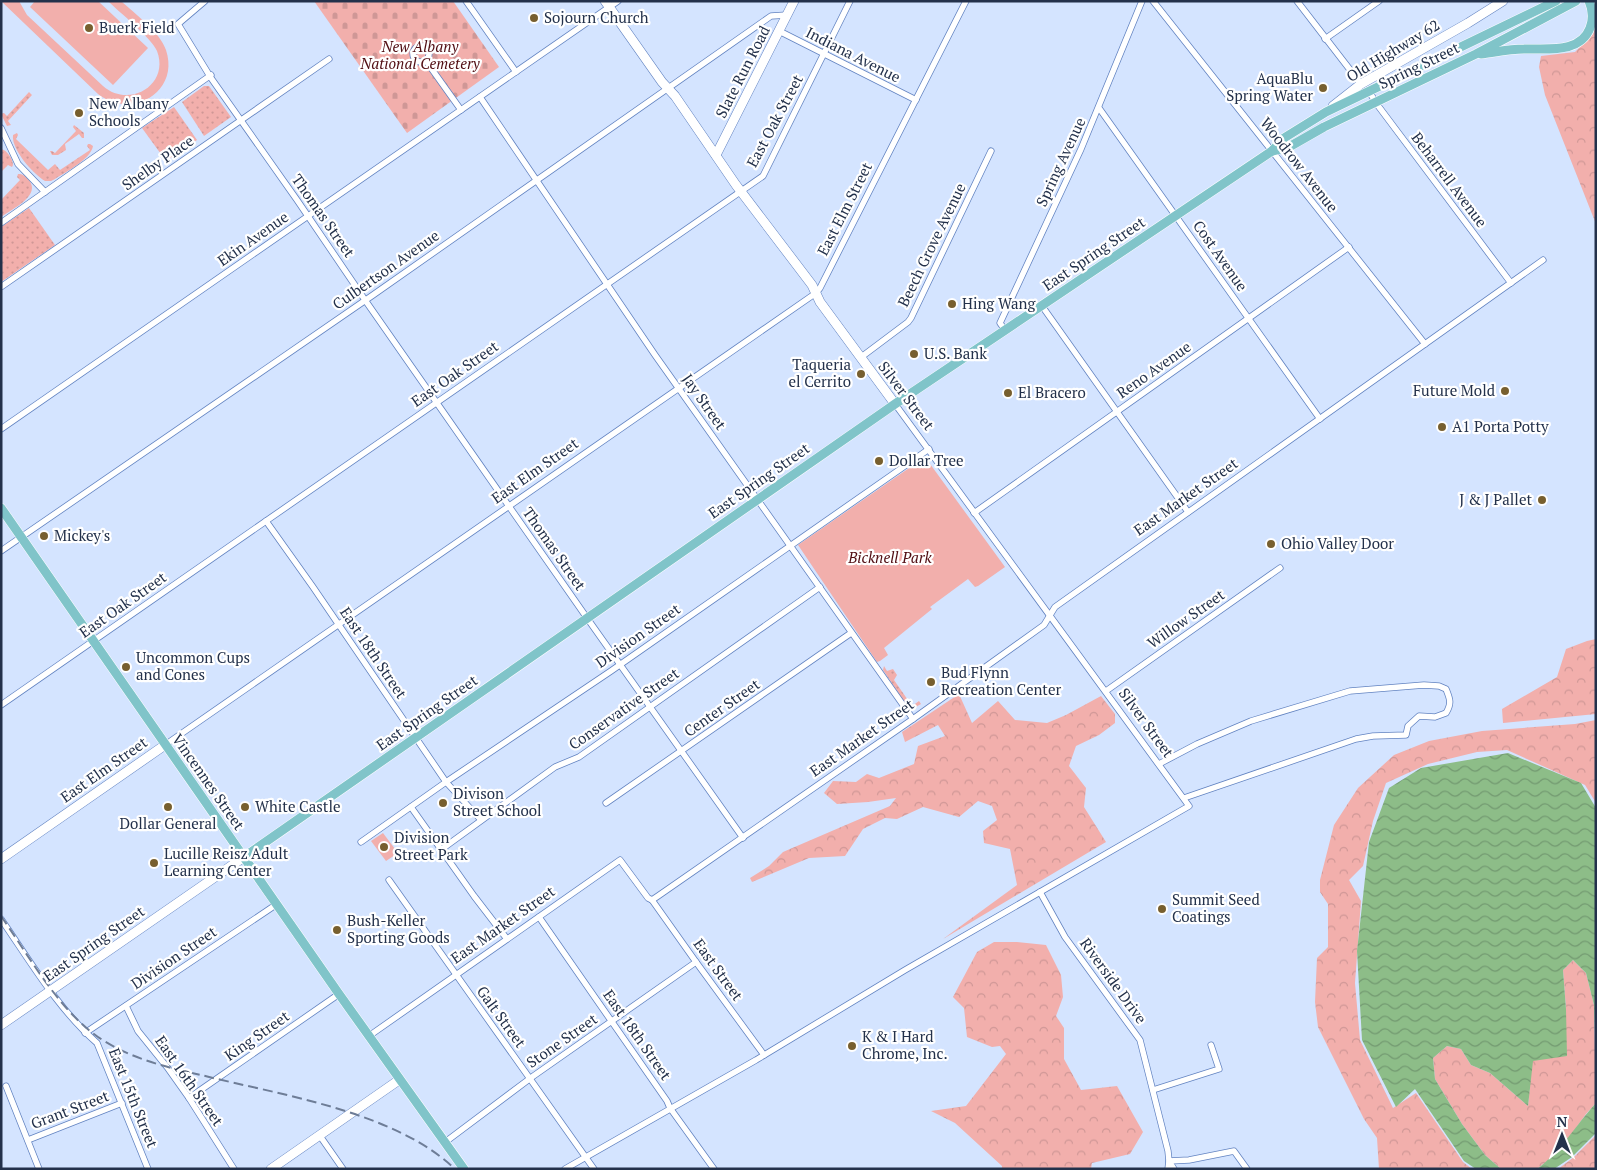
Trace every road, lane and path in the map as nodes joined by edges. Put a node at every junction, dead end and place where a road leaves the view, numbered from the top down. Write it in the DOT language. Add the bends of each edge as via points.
graph roads {
  1 [pos="205,1"];
  2 [pos="466,1"];
  3 [pos="618,1"];
  4 [pos="850,1"];
  5 [pos="966,1"];
  6 [pos="1142,1"];
  7 [pos="1153,1"];
  8 [pos="1296,1"];
  9 [pos="1379,1"];
  10 [pos="1503,1"];
  11 [pos="1556,1"];
  12 [pos="1589,1"];
  13 [pos="1575,2"];
  14 [pos="607,4"];
  15 [pos="790,6"];
  16 [pos="779,31"];
  17 [pos="1325,39"];
  18 [pos="824,54"];
  19 [pos="1476,54"];
  20 [pos="329,59"];
  21 [pos="426,61"];
  22 [pos="516,72"];
  23 [pos="211,75"];
  24 [pos="1361,84"];
  25 [pos="668,88"];
  26 [pos="1369,91"];
  27 [pos="480,97"];
  28 [pos="916,100"];
  29 [pos="1376,103"];
  30 [pos="1099,108"];
  31 [pos="461,110"];
  32 [pos="1326,112"];
  33 [pos="242,120"];
  34 [pos="1,128"];
  35 [pos="991,151"];
  36 [pos="1272,151"];
  37 [pos="716,155"];
  38 [pos="537,180"];
  39 [pos="741,191"];
  40 [pos="45,192"];
  41 [pos="1175,215"];
  42 [pos="308,216"];
  43 [pos="1,223"];
  44 [pos="1349,247"];
  45 [pos="1543,260"];
  46 [pos="1511,282"];
  47 [pos="606,285"];
  48 [pos="1,288"];
  49 [pos="816,293"];
  50 [pos="365,300"];
  51 [pos="1042,306"];
  52 [pos="1248,318"];
  53 [pos="1005,330"];
  54 [pos="1425,344"];
  55 [pos="860,358"];
  56 [pos="679,388"];
  57 [pos="437,402"];
  58 [pos="895,404"];
  59 [pos="1117,411"];
  60 [pos="1320,419"];
  61 [pos="1,428"];
  62 [pos="929,449"];
  63 [pos="758,499"];
  64 [pos="509,506"];
  65 [pos="1,508"];
  66 [pos="1188,512"];
  67 [pos="974,513"];
  68 [pos="266,521"];
  69 [pos="21,537"];
  70 [pos="790,546"];
  71 [pos="1,551"];
  72 [pos="1280,568"];
  73 [pos="820,588"];
  74 [pos="1050,615"];
  75 [pos="587,618"];
  76 [pos="339,625"];
  77 [pos="852,632"];
  78 [pos="93,640"];
  79 [pos="620,665"];
  80 [pos="1106,691"];
  81 [pos="1,705"];
  82 [pos="651,707"];
  83 [pos="913,719"];
  84 [pos="415,738"];
  85 [pos="165,745"];
  86 [pos="682,751"];
  87 [pos="1159,764"];
  88 [pos="446,782"];
  89 [pos="1184,798"];
  90 [pos="606,803"];
  91 [pos="412,807"];
  92 [pos="481,820"];
  93 [pos="743,838"];
  94 [pos="361,842"];
  95 [pos="442,848"];
  96 [pos="244,857"];
  97 [pos="1,859"];
  98 [pos="389,880"];
  99 [pos="1040,892"];
  100 [pos="652,900"];
  101 [pos="277,904"];
  102 [pos="539,917"];
  103 [pos="1,919"];
  104 [pos="507,939"];
  105 [pos="696,962"];
  106 [pos="456,975"];
  107 [pos="51,990"];
  108 [pos="339,994"];
  109 [pos="126,1006"];
  110 [pos="612,1022"];
  111 [pos="1,1025"];
  112 [pos="85,1033"];
  113 [pos="369,1036"];
  114 [pos="1211,1045"];
  115 [pos="764,1054"];
  116 [pos="530,1079"];
  117 [pos="399,1080"];
  118 [pos="6,1086"];
  119 [pos="1153,1090"];
  120 [pos="189,1098"];
  121 [pos="122,1103"];
  122 [pos="670,1108"];
  123 [pos="320,1136"];
  124 [pos="28,1140"];
  125 [pos="444,1143"];
  126 [pos="586,1157"];
  127 [pos="1169,1161"];
  128 [pos="39,1169"];
  129 [pos="148,1169"];
  130 [pos="234,1169"];
  131 [pos="271,1169"];
  132 [pos="343,1169"];
  133 [pos="464,1169"];
  134 [pos="565,1169"];
  135 [pos="594,1169"];
  136 [pos="714,1169"];
  137 [pos="1168,1169"];
  138 [pos="1174,1169"];
  139 [pos="1248,1169"];
  1 -- 23 [label="street, Thomas Street" via="178,24"];
  2 -- 22 [label="street"];
  3 -- 14 [label="street, Ekin Avenue"];
  4 -- 18 [label="street, East Oak Street"];
  5 -- 28 [label="street, East Elm Street"];
  6 -- 30 [label="street, Spring Avenue"];
  7 -- 36 [label="street, Woodrow Avenue"];
  8 -- 17 [label="street"];
  9 -- 17 [label="street"];
  10 -- 24 [label="main road, Old Highway 62"];
  11 -- 26 [label="main road, East Spring Street"];
  12 -- 19 [label="main road" via="1592,12 1590,26 1584,37 1573,45"];
  13 -- 19 [label="main road, Spring Street"];
  14 -- 22 [label="street, Ekin Avenue"];
  14 -- 25 [label="main road, Silver Street"];
  15 -- 16 [label="main road, Slate Run Road"];
  15 -- 25 [label="street, Culbertson Avenue"];
  16 -- 18 [label="street, Indiana Avenue"];
  16 -- 37 [label="main road, Slate Run Road"];
  17 -- 24 [label="street"];
  18 -- 28 [label="street, Indiana Avenue"];
  18 -- 39 [label="street, East Oak Street" via="763,176"];
  19 -- 29 [label="main road, Spring Street"];
  20 -- 33 [label="street, Shelby Place"];
  21 -- 31 [label="street"];
  22 -- 27 [label="street, Ekin Avenue"];
  23 -- 33 [label="street, Thomas Street"];
  23 -- 40 [label="street"];
  24 -- 32 [label="main road, Old Highway 62"];
  25 -- 37 [label="main road, Silver Street"];
  25 -- 38 [label="street, Culbertson Avenue"];
  26 -- 29 [label="street, Beharrell Avenue"];
  26 -- 32 [label="main road, East Spring Street"];
  27 -- 31 [label="street, Ekin Avenue"];
  27 -- 38 [label="street, Jay Street"];
  28 -- 49 [label="street, East Elm Street"];
  29 -- 36 [label="main road, Spring Street" via="1289,147"];
  29 -- 46 [label="street, Beharrell Avenue"];
  30 -- 41 [label="street, Cost Avenue"];
  30 -- 53 [label="street, Spring Avenue" via="1000,323"];
  31 -- 42 [label="street, Ekin Avenue"];
  32 -- 36 [label="main road, East Spring Street" via="1284,138"];
  33 -- 42 [label="street, Thomas Street"];
  33 -- 48 [label="street, Shelby Place"];
  34 -- 40 [label="street" via="18,164"];
  35 -- 55 [label="street, Beech Grove Avenue" via="911,318"];
  36 -- 41 [label="main road, East Spring Street"];
  36 -- 44 [label="street, Woodrow Avenue"];
  37 -- 39 [label="main road, Silver Street"];
  38 -- 47 [label="street, Jay Street"];
  38 -- 50 [label="street, Culbertson Avenue"];
  39 -- 47 [label="street, East Oak Street"];
  39 -- 49 [label="main road, Silver Street"];
  40 -- 43 [label="street"];
  41 -- 51 [label="main road, East Spring Street"];
  41 -- 52 [label="street, Cost Avenue"];
  42 -- 50 [label="street, Thomas Street"];
  42 -- 61 [label="street, Ekin Avenue"];
  44 -- 52 [label="street, Reno Avenue"];
  44 -- 54 [label="street, Woodrow Avenue"];
  45 -- 46 [label="street, East Market Street"];
  46 -- 54 [label="street, East Market Street"];
  47 -- 56 [label="street, Jay Street"];
  47 -- 57 [label="street, East Oak Street"];
  49 -- 55 [label="main road, Silver Street"];
  49 -- 56 [label="street, East Elm Street"];
  50 -- 57 [label="street, Thomas Street"];
  50 -- 69 [label="street, Culbertson Avenue"];
  51 -- 53 [label="main road, East Spring Street"];
  51 -- 59 [label="street"];
  52 -- 59 [label="street, Reno Avenue"];
  52 -- 60 [label="street, Cost Avenue"];
  53 -- 58 [label="main road, East Spring Street"];
  54 -- 60 [label="street, East Market Street"];
  55 -- 58 [label="main road, Silver Street"];
  56 -- 63 [label="street, Jay Street"];
  56 -- 64 [label="street, East Elm Street"];
  57 -- 64 [label="street, Thomas Street"];
  57 -- 68 [label="street, East Oak Street"];
  58 -- 62 [label="street, Silver Street"];
  58 -- 63 [label="main road, East Spring Street"];
  59 -- 66 [label="street"];
  59 -- 67 [label="street, Reno Avenue"];
  60 -- 66 [label="street, East Market Street"];
  62 -- 67 [label="street, Silver Street"];
  62 -- 70 [label="street, Division Street"];
  63 -- 70 [label="street, Jay Street"];
  63 -- 75 [label="main road, East Spring Street"];
  64 -- 75 [label="street, Thomas Street"];
  64 -- 76 [label="street, East Elm Street"];
  65 -- 69 [label="main road, Vincennes Street"];
  66 -- 74 [label="street, East Market Street" via="1055,607"];
  67 -- 74 [label="street, Silver Street"];
  68 -- 76 [label="street, East 18th Street"];
  68 -- 78 [label="street, East Oak Street"];
  69 -- 71 [label="street, Culbertson Avenue"];
  69 -- 78 [label="main road, Vincennes Street"];
  70 -- 73 [label="street, Jay Street"];
  70 -- 79 [label="street, Division Street"];
  72 -- 80 [label="street, Willow Street"];
  73 -- 77 [label="street, Jay Street"];
  73 -- 82 [label="street, Conservative Street"];
  74 -- 80 [label="street, Silver Street"];
  74 -- 83 [label="street, East Market Street" via="1044,625"];
  75 -- 79 [label="street, Thomas Street"];
  75 -- 84 [label="main road, East Spring Street"];
  76 -- 84 [label="street, East 18th Street"];
  76 -- 85 [label="street, East Elm Street"];
  77 -- 83 [label="street, Jay Street"];
  77 -- 86 [label="street, Center Street"];
  78 -- 81 [label="street, East Oak Street"];
  78 -- 85 [label="main road, Vincennes Street"];
  79 -- 82 [label="street, Thomas Street"];
  79 -- 88 [label="street, Division Street"];
  80 -- 87 [label="street, Silver Street"];
  82 -- 86 [label="street, Thomas Street"];
  82 -- 92 [label="street, Conservative Street" via="579,757 550,770"];
  83 -- 93 [label="street, East Market Street"];
  84 -- 88 [label="street, East 18th Street"];
  84 -- 96 [label="main road, East Spring Street"];
  85 -- 96 [label="main road, Vincennes Street"];
  85 -- 97 [label="main road, East Elm Street"];
  86 -- 90 [label="street, Center Street"];
  86 -- 93 [label="street, Thomas Street"];
  87 -- 89 [label="street, Silver Street"];
  87 -- 89 [label="street" via="1251,721 1350,691 1439,686 1446,689 1450,699 1446,713 1435,717 1419,716 1408,726 1406,735 1356,739"];
  88 -- 91 [label="street, Division Street"];
  88 -- 92 [label="street, East 18th Street"];
  89 -- 99 [label="street, Silver Street" via="1190,806"];
  91 -- 94 [label="street, Division Street"];
  91 -- 95 [label="street"];
  92 -- 95 [label="street, Conservative Street"];
  93 -- 100 [label="street, East Market Street"];
  95 -- 104 [label="street"];
  96 -- 101 [label="main road, Vincennes Street"];
  96 -- 107 [label="main road, East Spring Street"];
  98 -- 106 [label="street, Galt Street"];
  99 -- 115 [label="street"];
  99 -- 119 [label="street, Riverside Drive" via="1065,937 1140,1040"];
  100 -- 102 [label="street, East Market Street" via="620,860"];
  100 -- 105 [label="street, East Street"];
  101 -- 108 [label="main road, Vincennes Street"];
  101 -- 109 [label="street, Division Street"];
  102 -- 104 [label="street, East Market Street"];
  102 -- 110 [label="street, East 18th Street"];
  103 -- 107 [label="street, East 15th Street"];
  104 -- 106 [label="street, East Market Street"];
  105 -- 110 [label="street, Stone Street"];
  105 -- 115 [label="street, East Street"];
  106 -- 113 [label="street, East Market Street"];
  106 -- 116 [label="street, Galt Street"];
  107 -- 111 [label="main road, East Spring Street"];
  107 -- 112 [label="street, East 15th Street"];
  108 -- 113 [label="main road, Vincennes Street"];
  108 -- 120 [label="street, King Street"];
  109 -- 112 [label="street, Division Street"];
  109 -- 120 [label="street, East 16th Street" via="138,1031"];
  110 -- 116 [label="street, Stone Street"];
  110 -- 122 [label="street, East 18th Street"];
  112 -- 121 [label="street, East 15th Street" via="97,1042"];
  113 -- 117 [label="main road, Vincennes Street"];
  114 -- 119 [label="street" via="1219,1069"];
  115 -- 122 [label="street"];
  116 -- 125 [label="street, Stone Street"];
  116 -- 126 [label="street, Galt Street"];
  117 -- 123 [label="main road"];
  117 -- 125 [label="main road, Vincennes Street"];
  118 -- 124 [label="street"];
  119 -- 127 [label="street, Riverside Drive"];
  120 -- 130 [label="street, East 16th Street"];
  121 -- 124 [label="street, Grant Street"];
  121 -- 129 [label="street, East 15th Street"];
  122 -- 126 [label="street"];
  122 -- 136 [label="street, East 18th Street"];
  123 -- 131 [label="main road"];
  123 -- 132 [label="street"];
  124 -- 128 [label="street"];
  125 -- 133 [label="main road, Vincennes Street"];
  126 -- 134 [label="street"];
  126 -- 135 [label="street, Galt Street"];
  127 -- 137 [label="street"];
  127 -- 138 [label="street"];
  127 -- 139 [label="street" via="1234,1151"];
}
